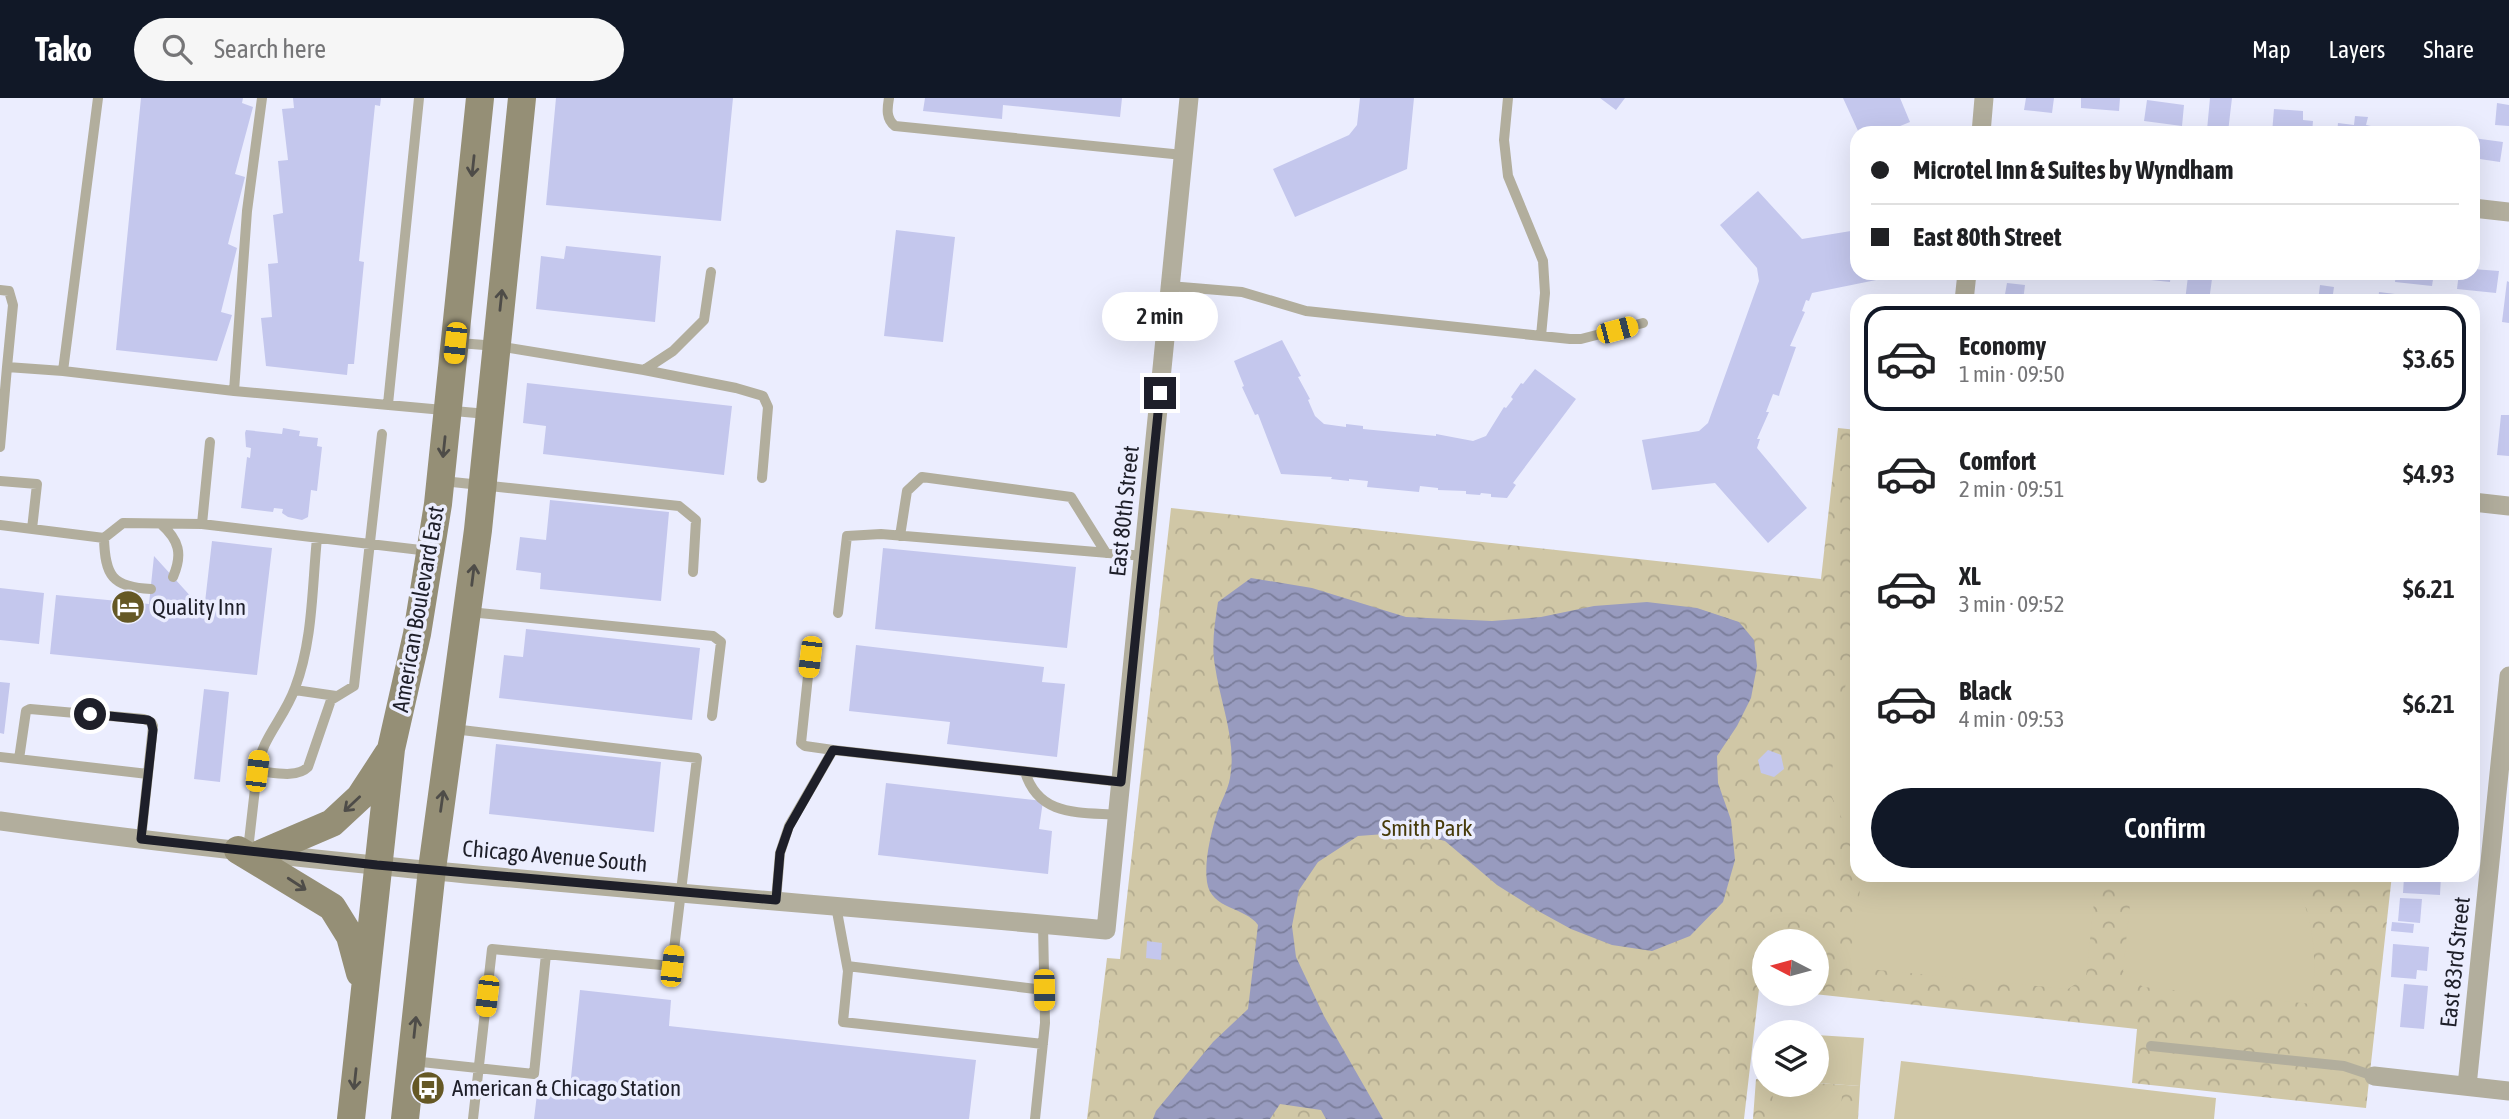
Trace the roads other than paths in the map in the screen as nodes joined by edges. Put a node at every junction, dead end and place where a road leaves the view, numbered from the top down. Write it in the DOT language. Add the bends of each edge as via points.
graph roads {
  1 [pos="98,98"];
  2 [pos="262,98"];
  3 [pos="419,98"];
  4 [pos="480,98"];
  5 [pos="522,98"];
  6 [pos="888,98"];
  7 [pos="1189,98"];
  8 [pos="1508,98"];
  9 [pos="1984,98"];
  10 [pos="1982,126"];
  11 [pos="1183,155"];
  12 [pos="2480,209"];
  13 [pos="2509,212"];
  14 [pos="711,272"];
  15 [pos="1169,286"];
  16 [pos="0,290"];
  17 [pos="1643,323"];
  18 [pos="1541,336"];
  19 [pos="455,343"];
  20 [pos="497,346"];
  21 [pos="7,366"];
  22 [pos="644,370"];
  23 [pos="63,371"];
  24 [pos="234,391"];
  25 [pos="388,404"];
  26 [pos="447,410"];
  27 [pos="490,415"];
  28 [pos="382,434"];
  29 [pos="210,442"];
  30 [pos="0,447"];
  31 [pos="762,478"];
  32 [pos="0,481"];
  33 [pos="440,481"];
  34 [pos="483,485"];
  35 [pos="2480,503"];
  36 [pos="2509,506"];
  37 [pos="161,524"];
  38 [pos="202,524"];
  39 [pos="0,525"];
  40 [pos="32,529"];
  41 [pos="900,536"];
  42 [pos="104,538"];
  43 [pos="317,538"];
  44 [pos="370,544"];
  45 [pos="430,552"];
  46 [pos="1107,553"];
  47 [pos="1144,556"];
  48 [pos="692,572"];
  49 [pos="173,576"];
  50 [pos="150,589"];
  51 [pos="468,612"];
  52 [pos="838,613"];
  53 [pos="810,657"];
  54 [pos="2509,676"];
  55 [pos="295,690"];
  56 [pos="337,696"];
  57 [pos="712,716"];
  58 [pos="452,729"];
  59 [pos="391,749"];
  60 [pos="833,750"];
  61 [pos="0,757"];
  62 [pos="19,759"];
  63 [pos="257,771"];
  64 [pos="1025,772"];
  65 [pos="148,774"];
  66 [pos="1121,782"];
  67 [pos="2503,800"];
  68 [pos="1118,815"];
  69 [pos="0,821"];
  70 [pos="141,839"];
  71 [pos="249,851"];
  72 [pos="377,865"];
  73 [pos="432,869"];
  74 [pos="681,892"];
  75 [pos="776,900"];
  76 [pos="835,905"];
  77 [pos="1043,924"];
  78 [pos="1106,930"];
  79 [pos="545,954"];
  80 [pos="847,966"];
  81 [pos="365,990"];
  82 [pos="1044,990"];
  83 [pos="1043,1044"];
  84 [pos="2151,1045"];
  85 [pos="412,1061"];
  86 [pos="479,1068"];
  87 [pos="2374,1076"];
  88 [pos="2467,1086"];
  89 [pos="2509,1091"];
  90 [pos="351,1119"];
  91 [pos="405,1119"];
  92 [pos="473,1119"];
  93 [pos="1035,1119"];
  1 -- 23 [label="lane"];
  2 -- 24 [label="lane" via="247,211"];
  3 -- 25 [label="lane"];
  4 -- 19 [label="main road, American Boulevard East, one-way"];
  20 -- 5 [label="main road, American Boulevard East, one-way"];
  6 -- 11 [label="lane" via="887,111 895,126"];
  7 -- 11 [label="street, East 80th Street"];
  8 -- 18 [label="lane" via="1504,140 1508,176 1543,261"];
  9 -- 10 [label="street"];
  11 -- 15 [label="street, East 80th Street"];
  12 -- 13 [label="street"];
  14 -- 22 [label="lane" via="704,320 673,351"];
  15 -- 18 [label="lane" via="1242,292 1306,311"];
  15 -- 47 [label="street, East 80th Street"];
  16 -- 21 [label="lane" via="9,291 13,305"];
  17 -- 18 [label="lane" via="1581,339"];
  19 -- 20 [label="lane"];
  19 -- 26 [label="main road, American Boulevard East"];
  20 -- 22 [label="lane"];
  20 -- 27 [label="main road, American Boulevard East"];
  21 -- 23 [label="lane"];
  21 -- 30 [label="lane"];
  22 -- 31 [label="lane" via="763,396 768,407"];
  23 -- 24 [label="lane"];
  24 -- 25 [label="lane"];
  25 -- 26 [label="lane"];
  26 -- 27 [label="lane"];
  26 -- 33 [label="main road, American Boulevard East, one-way"];
  27 -- 34 [label="main road, American Boulevard East"];
  28 -- 44 [label="lane"];
  29 -- 38 [label="lane"];
  32 -- 40 [label="lane" via="37,484"];
  33 -- 34 [label="lane"];
  33 -- 45 [label="main road, American Boulevard East"];
  34 -- 48 [label="lane" via="679,506 696,520"];
  51 -- 34 [label="main road, American Boulevard East, one-way"];
  35 -- 36 [label="street"];
  37 -- 38 [label="lane"];
  37 -- 42 [label="lane" via="123,523"];
  37 -- 49 [label="lane" via="172,534 180,553"];
  38 -- 43 [label="lane"];
  39 -- 40 [label="lane"];
  40 -- 42 [label="lane"];
  41 -- 46 [label="lane"];
  41 -- 46 [label="lane" via="907,491 922,477 1071,497"];
  41 -- 52 [label="lane" via="847,536"];
  42 -- 50 [label="lane" via="104,563 110,574 133,588"];
  43 -- 44 [label="lane"];
  43 -- 55 [label="lane" via="304,659"];
  44 -- 45 [label="lane"];
  44 -- 56 [label="lane" via="354,686"];
  45 -- 59 [label="main road, American Boulevard East"];
  46 -- 47 [label="lane"];
  47 -- 66 [label="street, East 80th Street"];
  51 -- 57 [label="lane" via="713,636 721,642"];
  51 -- 58 [label="main road, American Boulevard East"];
  53 -- 60 [label="lane" via="801,743"];
  54 -- 67 [label="street, East 83rd Street"];
  55 -- 56 [label="lane"];
  55 -- 63 [label="lane" via="263,744"];
  56 -- 63 [label="lane" via="303,772"];
  73 -- 58 [label="main road, American Boulevard East, one-way"];
  58 -- 74 [label="lane" via="698,758"];
  59 -- 71 [label="main road, one-way" via="360,797 332,823"];
  59 -- 72 [label="main road, American Boulevard East"];
  60 -- 64 [label="lane"];
  60 -- 75 [label="lane" via="789,827 780,853"];
  61 -- 62 [label="lane"];
  62 -- 65 [label="lane"];
  62 -- 65 [label="lane" via="23,720 30,709 144,719 153,726"];
  63 -- 71 [label="lane"];
  64 -- 66 [label="lane"];
  64 -- 68 [label="lane" via="1030,786 1055,809"];
  65 -- 70 [label="lane"];
  66 -- 68 [label="street, East 80th Street"];
  67 -- 88 [label="street, East 83rd Street"];
  68 -- 78 [label="street, East 80th Street"];
  69 -- 70 [label="street, Chicago Avenue South"];
  70 -- 71 [label="street, Chicago Avenue South"];
  71 -- 72 [label="street, Chicago Avenue South"];
  71 -- 81 [label="main road, one-way" via="332,907 350,936"];
  72 -- 73 [label="street, Chicago Avenue South"];
  72 -- 81 [label="main road, American Boulevard East"];
  73 -- 74 [label="street, Chicago Avenue South"];
  85 -- 73 [label="main road, American Boulevard East, one-way"];
  74 -- 75 [label="street, Chicago Avenue South"];
  74 -- 79 [label="lane" via="672,966"];
  75 -- 76 [label="street, Chicago Avenue South"];
  76 -- 77 [label="street, Chicago Avenue South"];
  76 -- 80 [label="lane"];
  77 -- 78 [label="street, Chicago Avenue South"];
  77 -- 82 [label="lane"];
  79 -- 86 [label="lane" via="492,949"];
  79 -- 86 [label="lane" via="534,1074"];
  80 -- 82 [label="lane"];
  80 -- 83 [label="lane" via="843,1022"];
  81 -- 90 [label="main road, American Boulevard East, one-way"];
  82 -- 83 [label="lane"];
  83 -- 93 [label="lane"];
  84 -- 87 [label="lane" via="2344,1066"];
  85 -- 86 [label="lane"];
  85 -- 91 [label="main road, American Boulevard East"];
  86 -- 92 [label="lane"];
  87 -- 88 [label="street"];
  88 -- 89 [label="street"];
}
